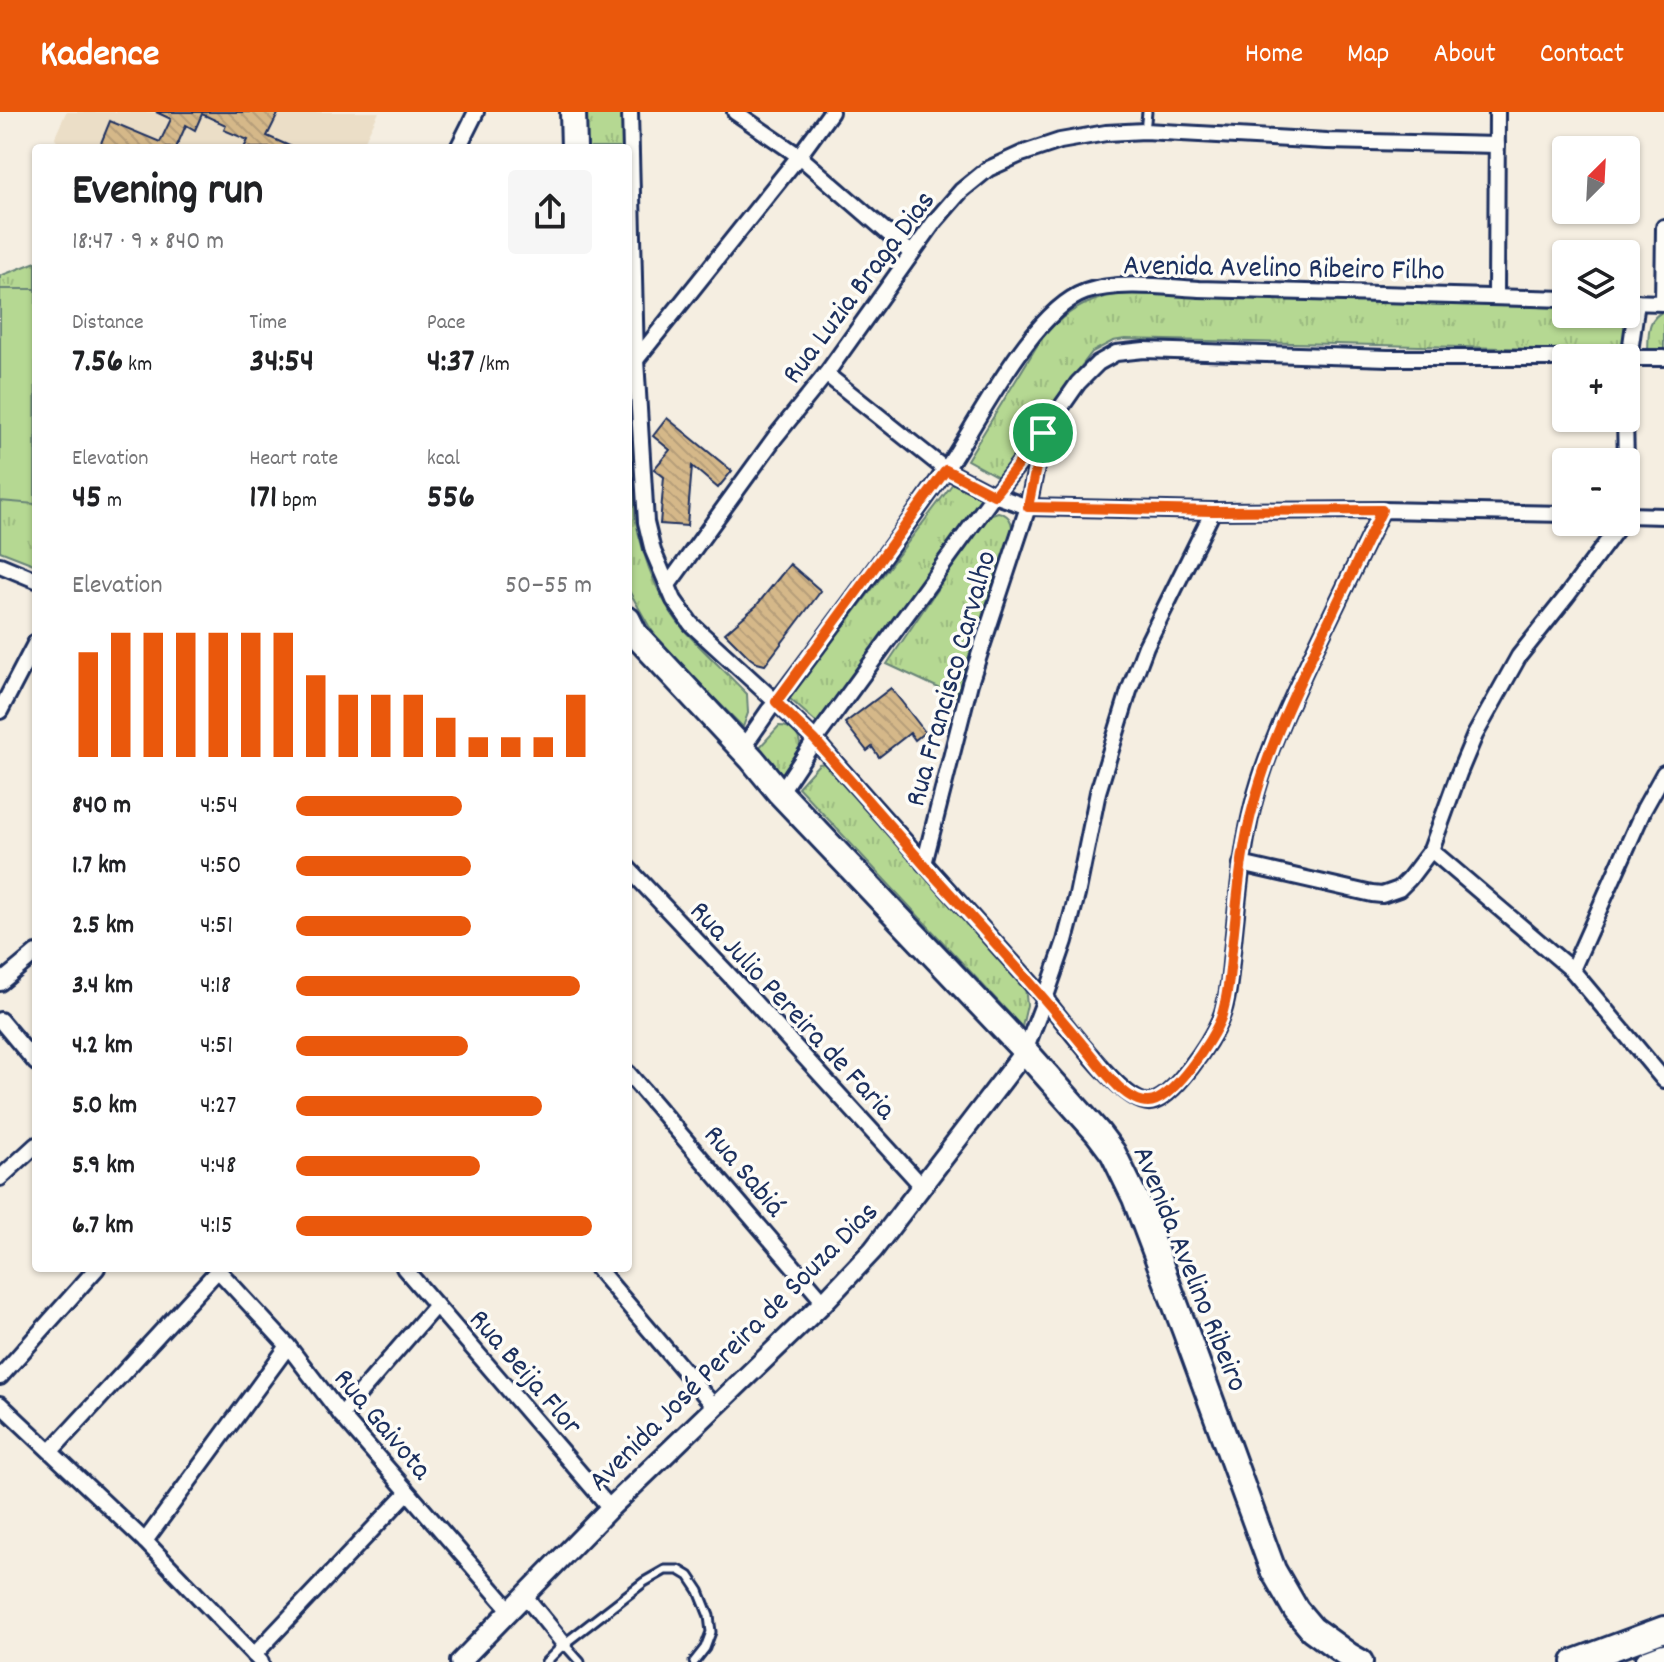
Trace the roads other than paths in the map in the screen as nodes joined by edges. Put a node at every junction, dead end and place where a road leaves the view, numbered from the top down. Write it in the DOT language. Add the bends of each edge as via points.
graph roads {
  1 [pos="476,112"];
  2 [pos="573,112"];
  3 [pos="735,112"];
  4 [pos="831,112"];
  5 [pos="1147,112"];
  6 [pos="1497,112"];
  7 [pos="631,114"];
  8 [pos="1145,131"];
  9 [pos="460,144"];
  10 [pos="574,144"];
  11 [pos="632,144"];
  12 [pos="1497,145"];
  13 [pos="799,156"];
  14 [pos="632,163"];
  15 [pos="1664,227"];
  16 [pos="911,253"];
  17 [pos="1496,296"];
  18 [pos="1552,298"];
  19 [pos="1640,302"];
  20 [pos="1663,303"];
  21 [pos="1552,358"];
  22 [pos="1640,358"];
  23 [pos="1664,358"];
  24 [pos="636,360"];
  25 [pos="826,374"];
  26 [pos="1043,433"];
  27 [pos="946,470"];
  28 [pos="994,495"];
  29 [pos="1028,507"];
  30 [pos="1382,510"];
  31 [pos="1213,511"];
  32 [pos="1552,514"];
  33 [pos="1640,518"];
  34 [pos="1661,520"];
  35 [pos="1611,536"];
  36 [pos="0,565"];
  37 [pos="32,578"];
  38 [pos="668,585"];
  39 [pos="632,635"];
  40 [pos="32,650"];
  41 [pos="776,702"];
  42 [pos="0,711"];
  43 [pos="815,740"];
  44 [pos="742,749"];
  45 [pos="1664,773"];
  46 [pos="780,793"];
  47 [pos="1431,850"];
  48 [pos="924,864"];
  49 [pos="1241,864"];
  50 [pos="632,872"];
  51 [pos="32,956"];
  52 [pos="1572,970"];
  53 [pos="0,983"];
  54 [pos="1045,999"];
  55 [pos="0,1020"];
  56 [pos="1025,1051"];
  57 [pos="32,1058"];
  58 [pos="632,1078"];
  59 [pos="1664,1080"];
  60 [pos="32,1149"];
  61 [pos="0,1178"];
  62 [pos="922,1186"];
  63 [pos="93,1272"];
  64 [pos="214,1272"];
  65 [pos="220,1272"];
  66 [pos="407,1272"];
  67 [pos="600,1272"];
  68 [pos="824,1302"];
  69 [pos="436,1305"];
  70 [pos="288,1346"];
  71 [pos="0,1377"];
  72 [pos="0,1404"];
  73 [pos="714,1406"];
  74 [pos="341,1415"];
  75 [pos="51,1451"];
  76 [pos="407,1493"];
  77 [pos="610,1508"];
  78 [pos="145,1541"];
  79 [pos="525,1596"];
  80 [pos="511,1611"];
  81 [pos="1664,1629"];
  82 [pos="564,1644"];
  83 [pos="1664,1656"];
  84 [pos="257,1659"];
  85 [pos="1353,1660"];
  86 [pos="460,1662"];
  87 [pos="546,1662"];
  88 [pos="580,1662"];
  89 [pos="694,1662"];
  90 [pos="1575,1662"];
  91 [pos="1648,1662"];
  1 -- 9 [label="street"];
  2 -- 10 [label="highway"];
  3 -- 13 [label="street"];
  4 -- 13 [label="street"];
  5 -- 8 [label="lane"];
  6 -- 12 [label="street"];
  7 -- 11 [label="street"];
  8 -- 12 [label="street, Rua Luzia Braga Dias"];
  8 -- 16 [label="street, Rua Luzia Braga Dias" via="1060,141 988,169 961,191"];
  12 -- 17 [label="street"];
  13 -- 16 [label="street"];
  13 -- 24 [label="street"];
  14 -- 24 [label="street"];
  15 -- 20 [label="street"];
  16 -- 25 [label="street, Rua Luzia Braga Dias"];
  17 -- 18 [label="street, Avenida Avelino Ribeiro Filho"];
  17 -- 27 [label="street, Avenida Avelino Ribeiro Filho" via="1143,285 1084,293 1065,304 1020,350"];
  19 -- 20 [label="street"];
  21 -- 26 [label="street" via="1130,350 1098,363"];
  22 -- 23 [label="street"];
  24 -- 38 [label="street" via="646,522"];
  25 -- 27 [label="street"];
  25 -- 38 [label="street, Rua Luzia Braga Dias"];
  26 -- 28 [label="street"];
  26 -- 29 [label="street"];
  27 -- 28 [label="street"];
  27 -- 41 [label="street, Avenida Avelino Ribeiro Filho"];
  28 -- 29 [label="street"];
  28 -- 43 [label="street"];
  29 -- 31 [label="street"];
  29 -- 48 [label="street, Rua Francisco Carvalho" via="970,683"];
  30 -- 31 [label="street"];
  30 -- 32 [label="street"];
  30 -- 49 [label="street" via="1268,757"];
  31 -- 54 [label="street" via="1129,691 1098,792 1065,941"];
  33 -- 34 [label="street"];
  35 -- 47 [label="street" via="1519,656 1475,735"];
  36 -- 37 [label="street"];
  38 -- 41 [label="street" via="691,624"];
  39 -- 44 [label="highway, Avenida Avelino Ribeiro"];
  40 -- 42 [label="street"];
  41 -- 43 [label="street"];
  41 -- 44 [label="street, Avenida Avelino Ribeiro Filho"];
  43 -- 46 [label="street"];
  43 -- 48 [label="street"];
  44 -- 46 [label="highway, Avenida Avelino Ribeiro"];
  45 -- 52 [label="street"];
  46 -- 56 [label="highway, Avenida Avelino Ribeiro"];
  47 -- 49 [label="street" via="1399,889 1382,895"];
  47 -- 52 [label="street"];
  48 -- 54 [label="street"];
  49 -- 54 [label="street" via="1220,1019 1190,1069 1159,1099 1144,1102 1116,1085"];
  50 -- 62 [label="street, Rua Julio Pereira de Faria"];
  51 -- 53 [label="street"];
  52 -- 59 [label="street"];
  54 -- 56 [label="street"];
  55 -- 57 [label="street"];
  56 -- 62 [label="street, Avenida José Pereira de Souza Dias"];
  56 -- 85 [label="highway, Avenida Avelino Ribeiro" via="1113,1153 1135,1198 1273,1570 1312,1629"];
  58 -- 68 [label="street, Rua Sabiá"];
  60 -- 61 [label="street"];
  62 -- 68 [label="street, Avenida José Pereira de Souza Dias"];
  63 -- 71 [label="street"];
  64 -- 75 [label="street"];
  65 -- 70 [label="street, Rua Gaivota"];
  66 -- 69 [label="street, Rua Beija Flor"];
  67 -- 73 [label="street"];
  68 -- 73 [label="street, Avenida José Pereira de Souza Dias"];
  69 -- 74 [label="street"];
  69 -- 77 [label="street, Rua Beija Flor"];
  70 -- 74 [label="street, Rua Gaivota"];
  70 -- 78 [label="street"];
  72 -- 75 [label="street"];
  73 -- 77 [label="street, Avenida José Pereira de Souza Dias"];
  74 -- 76 [label="street, Rua Gaivota"];
  75 -- 78 [label="street"];
  76 -- 80 [label="street, Rua Gaivota"];
  76 -- 84 [label="street"];
  77 -- 79 [label="street, Avenida José Pereira de Souza Dias"];
  78 -- 84 [label="street"];
  79 -- 80 [label="street, Avenida José Pereira de Souza Dias"];
  79 -- 82 [label="street"];
  80 -- 86 [label="street, Avenida José Pereira de Souza Dias"];
  81 -- 90 [label="highway"];
  82 -- 87 [label="lane"];
  82 -- 88 [label="lane"];
  82 -- 89 [label="lane" via="644,1582 665,1570 679,1570 699,1591 709,1616 711,1632"];
  83 -- 91 [label="highway"];
}
